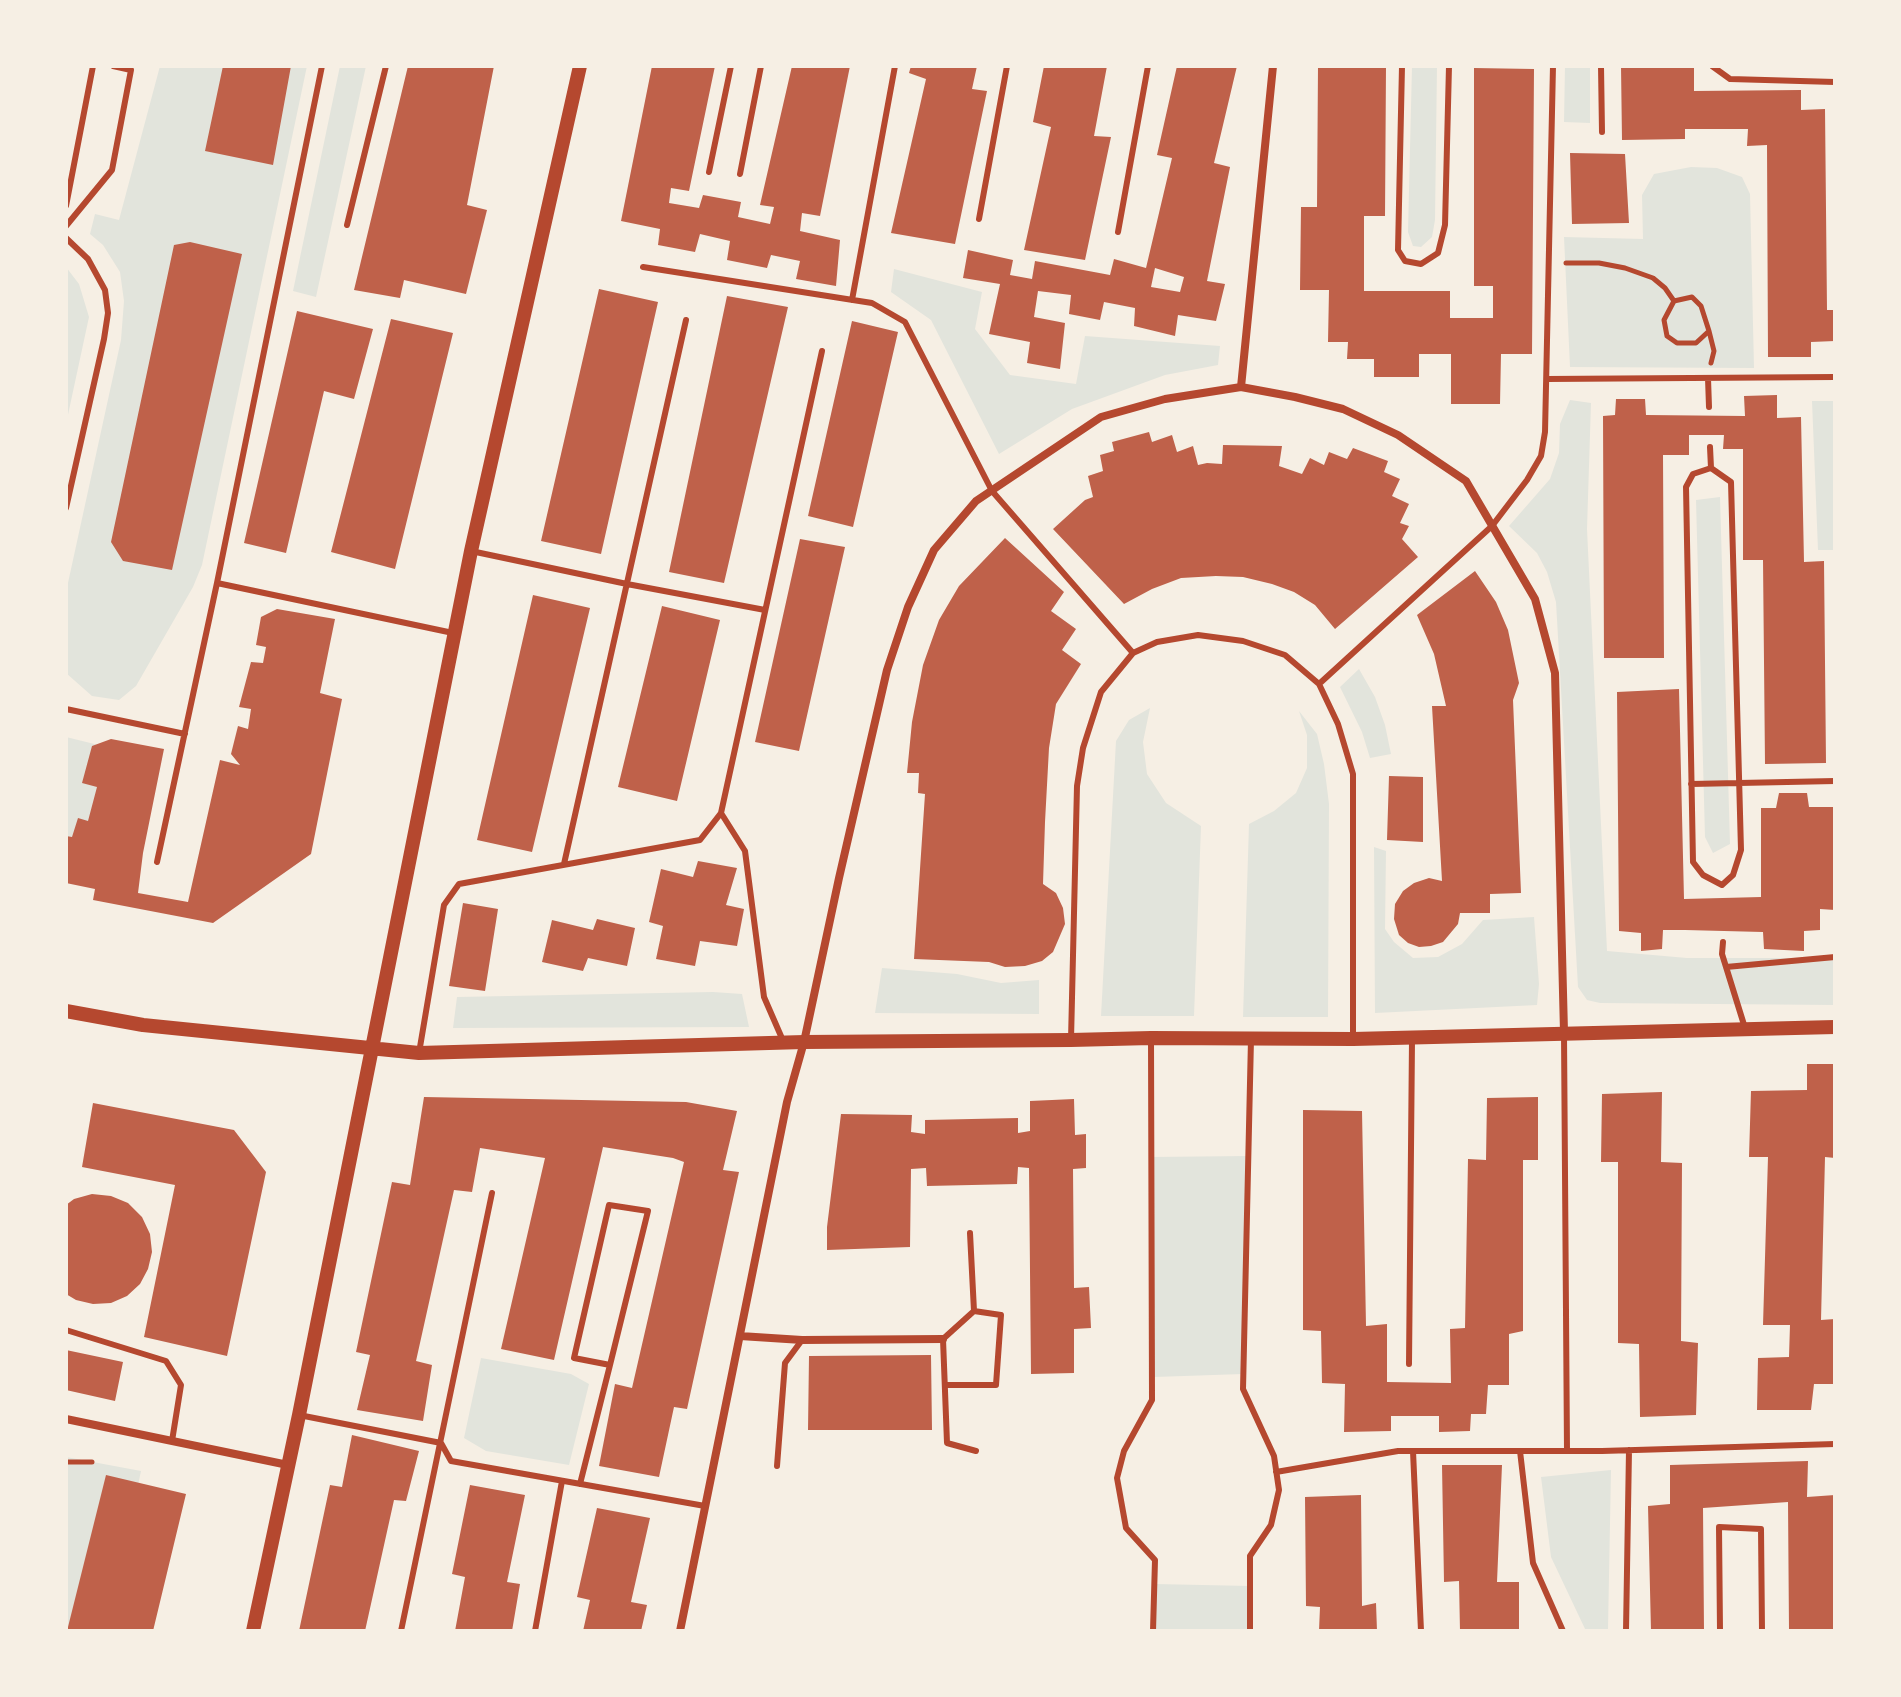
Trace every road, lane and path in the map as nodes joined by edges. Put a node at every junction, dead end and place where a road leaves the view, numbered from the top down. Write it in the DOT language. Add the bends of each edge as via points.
graph roads {
  1 [pos="93,66"];
  2 [pos="113,66"];
  3 [pos="322,66"];
  4 [pos="386,66"];
  5 [pos="580,66"];
  6 [pos="731,66"];
  7 [pos="761,66"];
  8 [pos="895,66"];
  9 [pos="1007,66"];
  10 [pos="1148,66"];
  11 [pos="1273,66"];
  12 [pos="1402,66"];
  13 [pos="1449,66"];
  14 [pos="1553,66"];
  15 [pos="1601,66"];
  16 [pos="1712,66"];
  17 [pos="1835,82"];
  18 [pos="1602,132"];
  19 [pos="709,172"];
  20 [pos="740,174"];
  21 [pos="66,206"];
  22 [pos="979,219"];
  23 [pos="347,225"];
  24 [pos="66,226"];
  25 [pos="1118,232"];
  26 [pos="66,238"];
  27 [pos="1549,263"];
  28 [pos="643,267"];
  29 [pos="852,300"];
  30 [pos="1674,301"];
  31 [pos="686,320"];
  32 [pos="1709,331"];
  33 [pos="822,351"];
  34 [pos="1835,377"];
  35 [pos="1708,378"];
  36 [pos="1547,379"];
  37 [pos="1241,387"];
  38 [pos="1709,407"];
  39 [pos="1710,447"];
  40 [pos="1711,468"];
  41 [pos="992,491"];
  42 [pos="66,508"];
  43 [pos="1492,526"];
  44 [pos="471,551"];
  45 [pos="217,583"];
  46 [pos="627,584"];
  47 [pos="765,610"];
  48 [pos="455,633"];
  49 [pos="1133,653"];
  50 [pos="1319,684"];
  51 [pos="66,709"];
  52 [pos="185,734"];
  53 [pos="1835,781"];
  54 [pos="1691,784"];
  55 [pos="1739,784"];
  56 [pos="721,813"];
  57 [pos="157,862"];
  58 [pos="564,864"];
  59 [pos="1722,885"];
  60 [pos="1722,894"];
  61 [pos="1723,942"];
  62 [pos="1835,957"];
  63 [pos="1726,967"];
  64 [pos="66,1011"];
  65 [pos="1835,1027"];
  66 [pos="1745,1028"];
  67 [pos="1564,1032"];
  68 [pos="1412,1037"];
  69 [pos="1151,1038"];
  70 [pos="1251,1039"];
  71 [pos="1353,1039"];
  72 [pos="1071,1040"];
  73 [pos="804,1042"];
  74 [pos="784,1043"];
  75 [pos="372,1048"];
  76 [pos="419,1053"];
  77 [pos="492,1193"];
  78 [pos="970,1233"];
  79 [pos="974,1311"];
  80 [pos="66,1330"];
  81 [pos="740,1336"];
  82 [pos="943,1339"];
  83 [pos="802,1340"];
  84 [pos="1409,1364"];
  85 [pos="610,1365"];
  86 [pos="945,1385"];
  87 [pos="299,1415"];
  88 [pos="66,1419"];
  89 [pos="172,1441"];
  90 [pos="441,1443"];
  91 [pos="1835,1444"];
  92 [pos="1629,1450"];
  93 [pos="976,1451"];
  94 [pos="1413,1451"];
  95 [pos="1520,1451"];
  96 [pos="1567,1451"];
  97 [pos="66,1462"];
  98 [pos="92,1462"];
  99 [pos="288,1465"];
  100 [pos="777,1466"];
  101 [pos="1276,1472"];
  102 [pos="562,1481"];
  103 [pos="580,1484"];
  104 [pos="705,1506"];
  105 [pos="253,1631"];
  106 [pos="401,1631"];
  107 [pos="535,1631"];
  108 [pos="680,1631"];
  109 [pos="1153,1631"];
  110 [pos="1250,1631"];
  111 [pos="1421,1631"];
  112 [pos="1563,1631"];
  113 [pos="1626,1631"];
  114 [pos="1720,1631"];
  115 [pos="1762,1631"];
  1 -- 21 [label="lane"];
  2 -- 24 [label="lane" via="131,70 112,170"];
  3 -- 45 [label="lane"];
  4 -- 23 [label="lane"];
  5 -- 44 [label="street"];
  6 -- 19 [label="lane"];
  7 -- 20 [label="lane"];
  8 -- 29 [label="lane"];
  9 -- 22 [label="lane"];
  10 -- 25 [label="lane"];
  11 -- 37 [label="street"];
  12 -- 13 [label="lane" via="1398,250 1405,261 1421,264 1438,253 1445,225"];
  14 -- 27 [label="lane"];
  15 -- 18 [label="lane"];
  16 -- 17 [label="lane" via="1730,79"];
  26 -- 42 [label="lane" via="88,259 105,290 108,313"];
  27 -- 30 [label="path" via="1625,268 1653,278"];
  27 -- 36 [label="lane"];
  28 -- 29 [label="lane"];
  29 -- 41 [label="lane" via="872,303 905,322"];
  30 -- 32 [label="path" via="1692,297 1701,306"];
  30 -- 32 [label="path" via="1664,320 1667,336 1677,343 1696,343"];
  31 -- 46 [label="lane"];
  32 -- 35 [label="path" via="1714,351"];
  33 -- 47 [label="lane"];
  34 -- 35 [label="lane"];
  35 -- 36 [label="lane"];
  35 -- 38 [label="lane"];
  36 -- 43 [label="lane" via="1541,456"];
  37 -- 41 [label="street" via="1165,399 1101,417"];
  37 -- 43 [label="street" via="1343,409 1398,435 1466,481"];
  39 -- 40 [label="lane"];
  40 -- 54 [label="lane" via="1693,474 1686,487"];
  40 -- 55 [label="lane" via="1731,482"];
  41 -- 49 [label="lane"];
  41 -- 73 [label="street" via="976,501 934,550 908,607 887,670"];
  43 -- 50 [label="lane"];
  43 -- 67 [label="street" via="1535,599 1555,673"];
  44 -- 46 [label="lane"];
  44 -- 48 [label="street"];
  45 -- 48 [label="lane"];
  45 -- 52 [label="lane"];
  46 -- 47 [label="lane"];
  46 -- 58 [label="lane"];
  47 -- 56 [label="lane"];
  48 -- 75 [label="street"];
  49 -- 50 [label="lane" via="1157,642 1198,635 1243,641 1285,655"];
  49 -- 72 [label="lane" via="1101,692 1083,748 1077,786"];
  50 -- 71 [label="lane" via="1353,774"];
  51 -- 52 [label="lane"];
  52 -- 57 [label="lane"];
  53 -- 55 [label="lane"];
  54 -- 55 [label="lane"];
  54 -- 59 [label="lane" via="1693,862"];
  55 -- 59 [label="lane" via="1741,850 1733,875"];
  56 -- 58 [label="lane" via="700,840"];
  56 -- 74 [label="lane" via="745,851 764,997"];
  58 -- 76 [label="lane" via="459,884 444,905"];
  59 -- 60 [label="lane"];
  61 -- 63 [label="lane"];
  62 -- 63 [label="lane"];
  63 -- 66 [label="lane"];
  64 -- 75 [label="street" via="143,1025"];
  65 -- 66 [label="street"];
  66 -- 67 [label="street"];
  67 -- 68 [label="street"];
  67 -- 96 [label="lane"];
  68 -- 71 [label="street"];
  68 -- 84 [label="lane"];
  69 -- 70 [label="street"];
  69 -- 72 [label="street"];
  69 -- 109 [label="lane" via="1152,1400 1124,1451 1117,1478 1126,1528 1155,1560"];
  70 -- 71 [label="street"];
  70 -- 101 [label="lane" via="1243,1389 1274,1456"];
  72 -- 73 [label="street"];
  73 -- 74 [label="street"];
  73 -- 81 [label="street"];
  74 -- 76 [label="street"];
  75 -- 76 [label="street"];
  75 -- 87 [label="street"];
  77 -- 90 [label="lane"];
  78 -- 79 [label="lane"];
  79 -- 82 [label="lane"];
  79 -- 86 [label="lane" via="1001,1315 996,1385"];
  80 -- 89 [label="lane" via="166,1361 181,1385"];
  81 -- 83 [label="street"];
  81 -- 104 [label="street"];
  82 -- 83 [label="street"];
  82 -- 86 [label="lane"];
  83 -- 100 [label="lane" via="785,1363"];
  85 -- 85 [label="lane" via="648,1211 609,1205 574,1358"];
  85 -- 103 [label="lane"];
  86 -- 93 [label="lane" via="947,1443"];
  87 -- 90 [label="lane"];
  87 -- 99 [label="street"];
  88 -- 89 [label="street"];
  89 -- 99 [label="street"];
  90 -- 102 [label="lane" via="451,1461"];
  90 -- 106 [label="lane"];
  91 -- 92 [label="lane"];
  92 -- 96 [label="lane"];
  92 -- 113 [label="lane"];
  94 -- 95 [label="lane"];
  94 -- 101 [label="lane"];
  94 -- 111 [label="lane"];
  95 -- 96 [label="lane"];
  95 -- 112 [label="lane" via="1533,1563"];
  97 -- 98 [label="path"];
  99 -- 105 [label="street"];
  101 -- 110 [label="lane" via="1279,1490 1271,1525 1250,1556"];
  102 -- 103 [label="lane"];
  102 -- 107 [label="lane"];
  103 -- 104 [label="lane"];
  104 -- 108 [label="street"];
  114 -- 115 [label="lane" via="1719,1527 1761,1529"];
}
